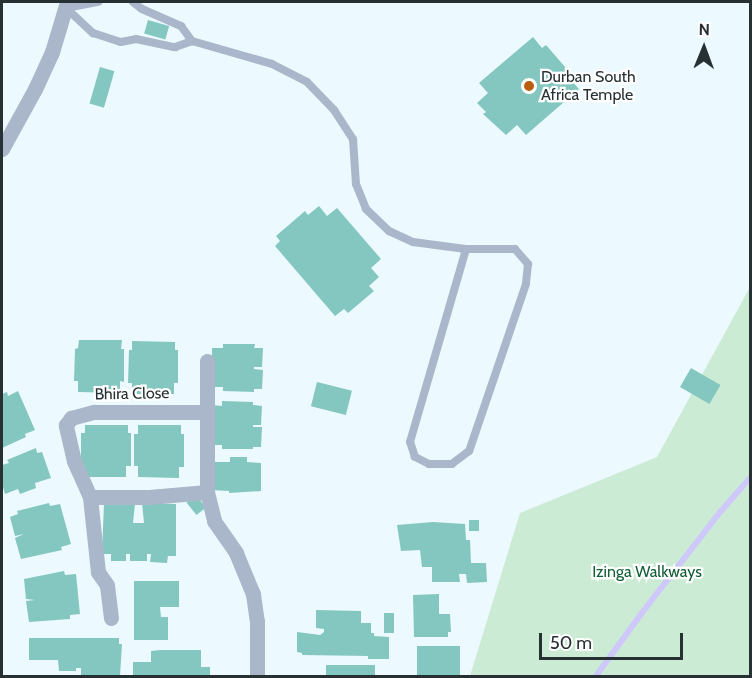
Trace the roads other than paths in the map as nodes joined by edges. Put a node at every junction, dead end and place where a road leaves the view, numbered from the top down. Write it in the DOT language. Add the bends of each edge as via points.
graph roads {
  1 [pos="98,2"];
  2 [pos="133,2"];
  3 [pos="67,5"];
  4 [pos="192,41"];
  5 [pos="2,148"];
  6 [pos="466,249"];
  7 [pos="207,361"];
  8 [pos="207,412"];
  9 [pos="207,492"];
  10 [pos="90,497"];
  11 [pos="111,618"];
  12 [pos="257,676"];
  1 -- 3 [label="lane"];
  2 -- 4 [label="lane" via="181,26"];
  3 -- 4 [label="lane" via="93,33 121,42 136,39 175,47"];
  3 -- 5 [label="street" via="52,52"];
  4 -- 6 [label="lane" via="273,64 307,82 334,110 353,139 356,184 366,209 389,231 413,242"];
  6 -- 6 [label="lane" via="515,249 528,264 526,284 469,451 452,464 429,464 415,457 410,442"];
  7 -- 8 [label="street"];
  8 -- 9 [label="street"];
  8 -- 10 [label="street, Bhira Close" via="94,412 71,418 66,425 68,438"];
  9 -- 10 [label="street" via="149,498"];
  9 -- 12 [label="street" via="214,521 236,554 254,594"];
  10 -- 11 [label="street, Bhira Close" via="98,572 108,585"];
}
